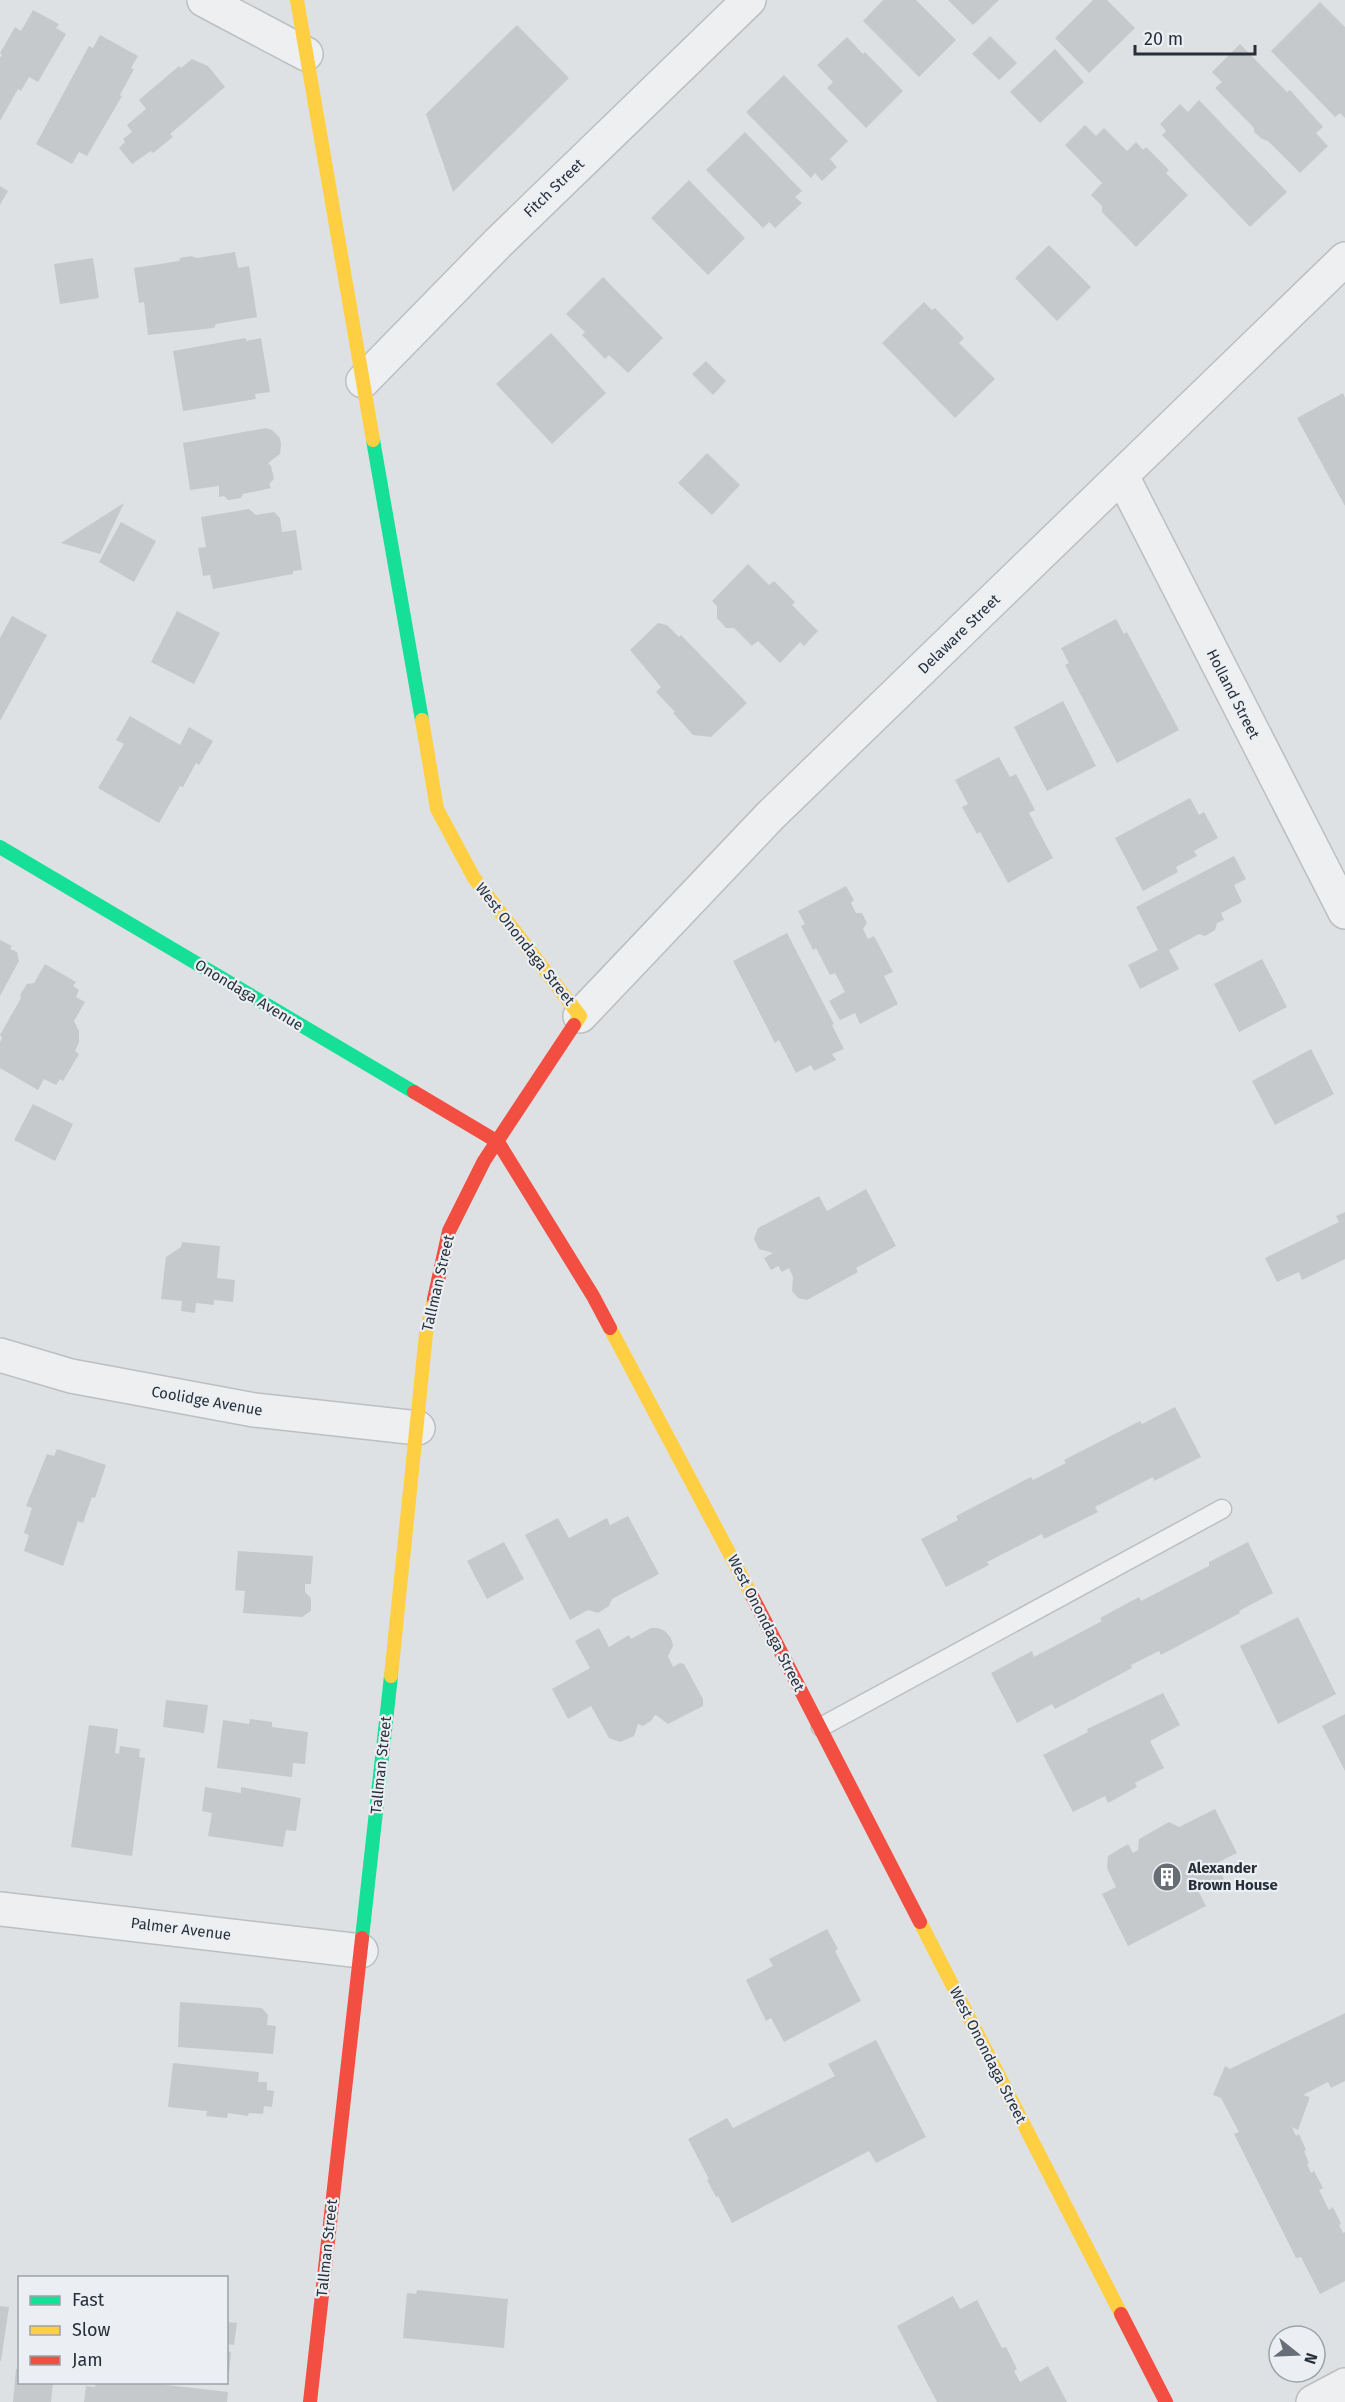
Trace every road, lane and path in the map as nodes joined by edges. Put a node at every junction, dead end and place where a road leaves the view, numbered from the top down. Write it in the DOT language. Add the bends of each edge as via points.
graph roads {
  1 [pos="204,0"];
  2 [pos="297,0"];
  3 [pos="749,0"];
  4 [pos="306,54"];
  5 [pos="1345,258"];
  6 [pos="363,381"];
  7 [pos="1122,476"];
  8 [pos="0,847"];
  9 [pos="1345,912"];
  10 [pos="580,1016"];
  11 [pos="498,1142"];
  12 [pos="0,1355"];
  13 [pos="418,1428"];
  14 [pos="1222,1509"];
  15 [pos="820,1728"];
  16 [pos="0,1909"];
  17 [pos="361,1951"];
  18 [pos="1345,2385"];
  19 [pos="310,2402"];
  20 [pos="1166,2402"];
  21 [pos="1313,2402"];
  1 -- 4 [label="street"];
  2 -- 4 [label="street, West Onondaga Street"];
  3 -- 6 [label="street, Fitch Street" via="498,243"];
  4 -- 6 [label="street, West Onondaga Street"];
  5 -- 7 [label="street, Delaware Street"];
  6 -- 10 [label="street, West Onondaga Street" via="437,809 474,878"];
  7 -- 9 [label="street, Holland Street"];
  7 -- 10 [label="street, Delaware Street" via="770,816"];
  8 -- 11 [label="street, Onondaga Avenue"];
  10 -- 11 [label="street, West Onondaga Street"];
  11 -- 13 [label="street, Tallman Street" via="484,1161 450,1231 426,1334"];
  11 -- 15 [label="street, West Onondaga Street" via="593,1296"];
  12 -- 13 [label="street, Coolidge Avenue" via="71,1376 254,1410"];
  13 -- 17 [label="street, Tallman Street"];
  14 -- 15 [label="lane"];
  15 -- 20 [label="street, West Onondaga Street"];
  16 -- 17 [label="street, Palmer Avenue"];
  17 -- 19 [label="street, Tallman Street"];
  18 -- 21 [label="street"];
}
